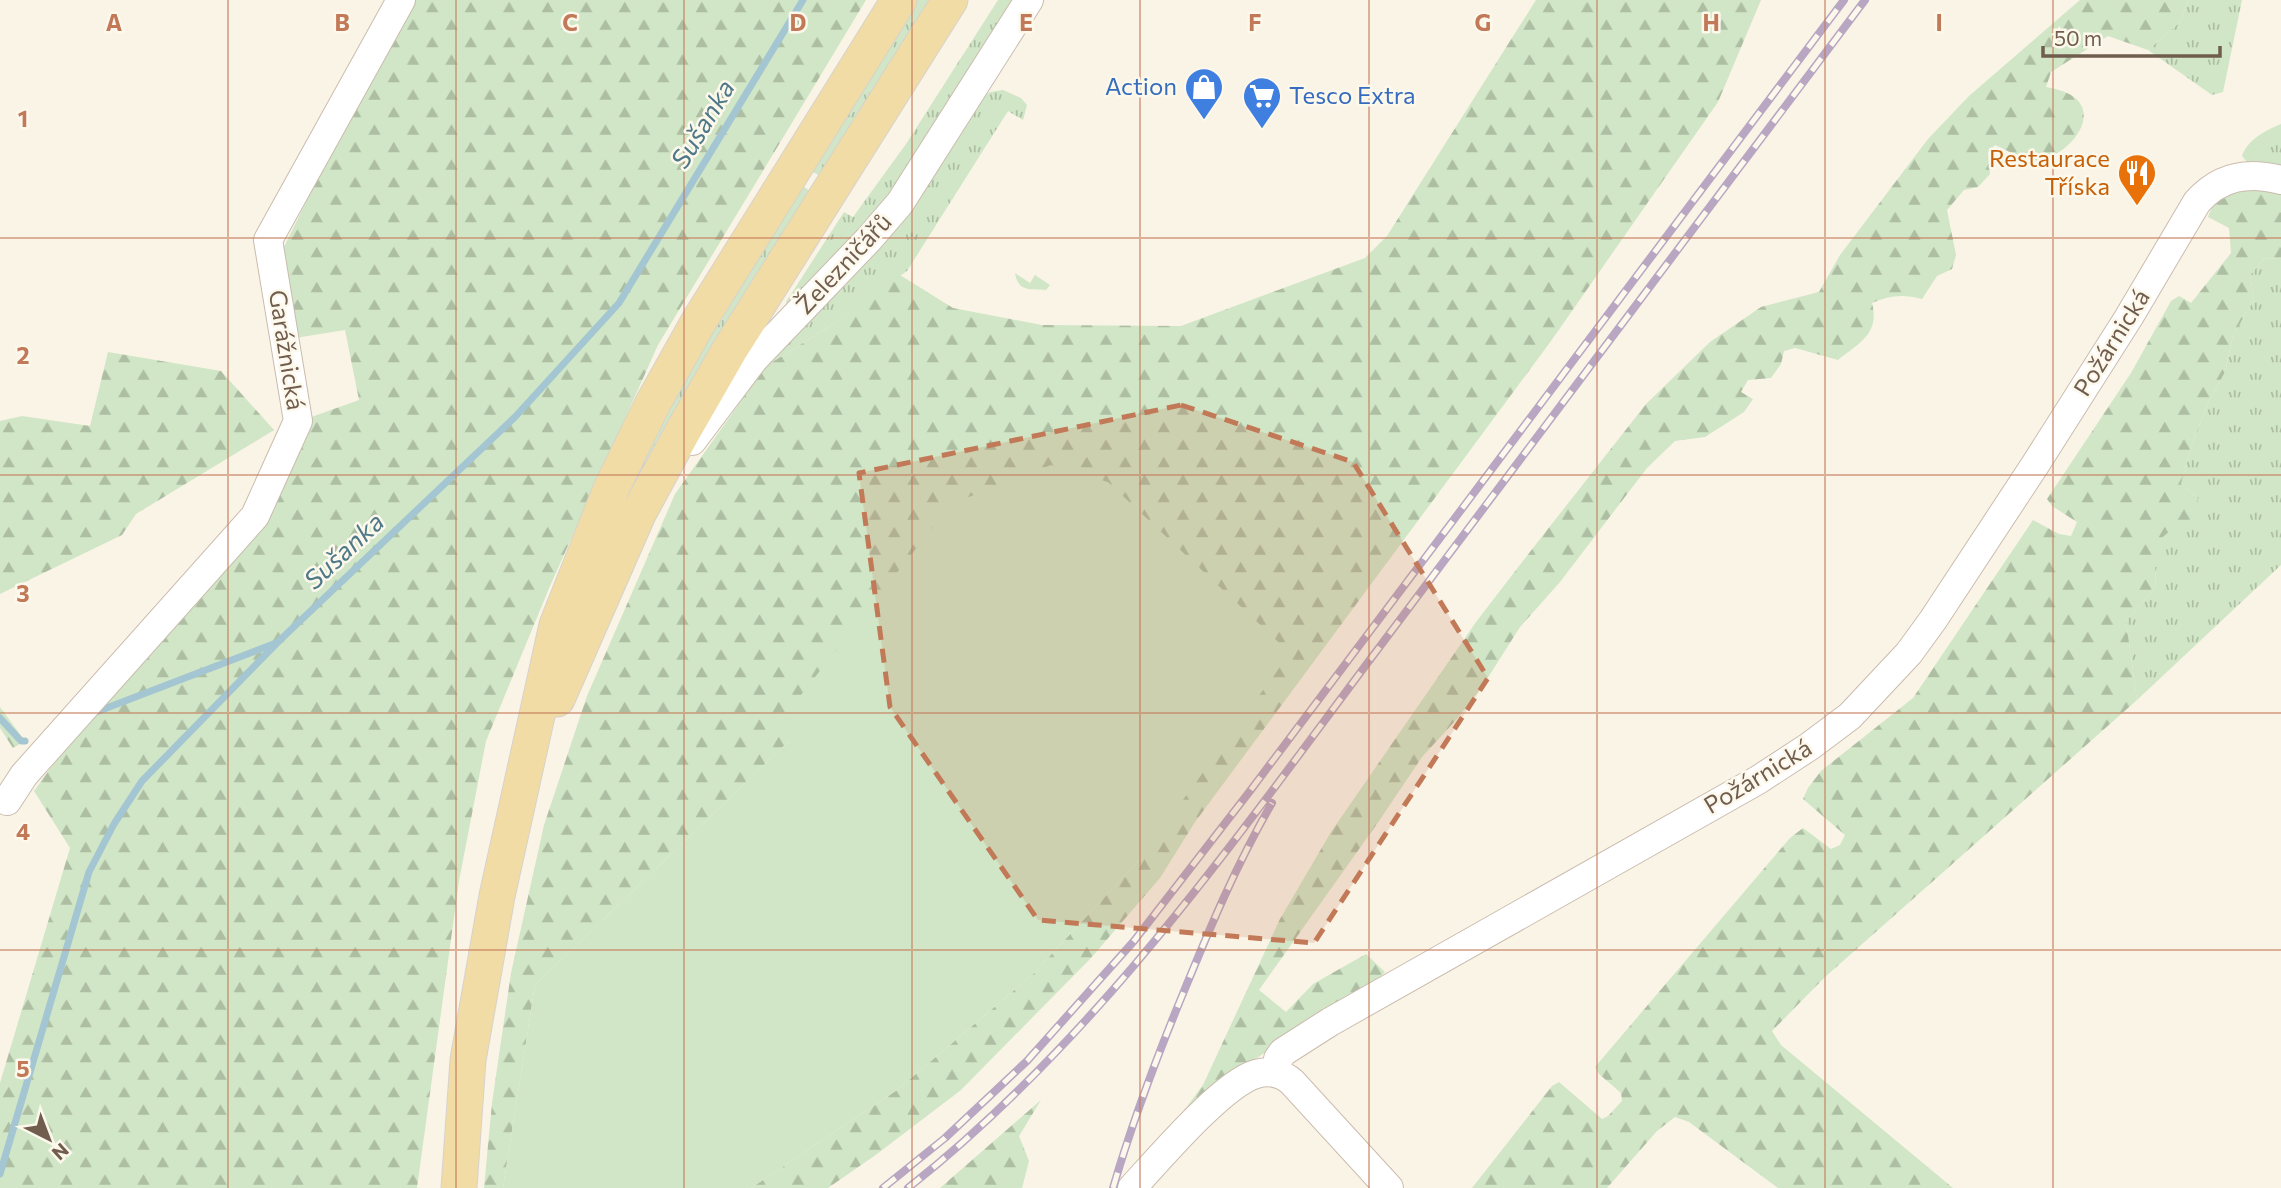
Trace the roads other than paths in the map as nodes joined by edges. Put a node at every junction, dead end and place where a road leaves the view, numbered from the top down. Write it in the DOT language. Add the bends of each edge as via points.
graph roads {
  1 [pos="401,0"];
  2 [pos="899,0"];
  3 [pos="950,0"];
  4 [pos="1029,0"];
  5 [pos="2281,180"];
  6 [pos="638,514"];
  7 [pos="517,796"];
  8 [pos="7,801"];
  9 [pos="1276,1073"];
  10 [pos="459,1188"];
  11 [pos="1132,1188"];
  12 [pos="1390,1188"];
  1 -- 8 [label="street, Garážnická" via="268,240 298,421 255,516 24,775"];
  2 -- 7 [label="main road" via="699,321 617,476 557,625"];
  3 -- 6 [label="main road" via="729,351"];
  4 -- 6 [label="street, Železničářů" via="900,202 754,359"];
  5 -- 9 [label="street, Požárnická" via="2240,176 2211,188 2197,202 2129,317 1933,620 1867,700 1811,746 1758,780 1314,1032 1283,1052"];
  6 -- 7 [label="main road"];
  7 -- 10 [label="main road" via="468,1060"];
  9 -- 11 [label="street" via="1257,1073 1234,1087 1183,1132"];
  9 -- 12 [label="street" via="1292,1082"];
}
